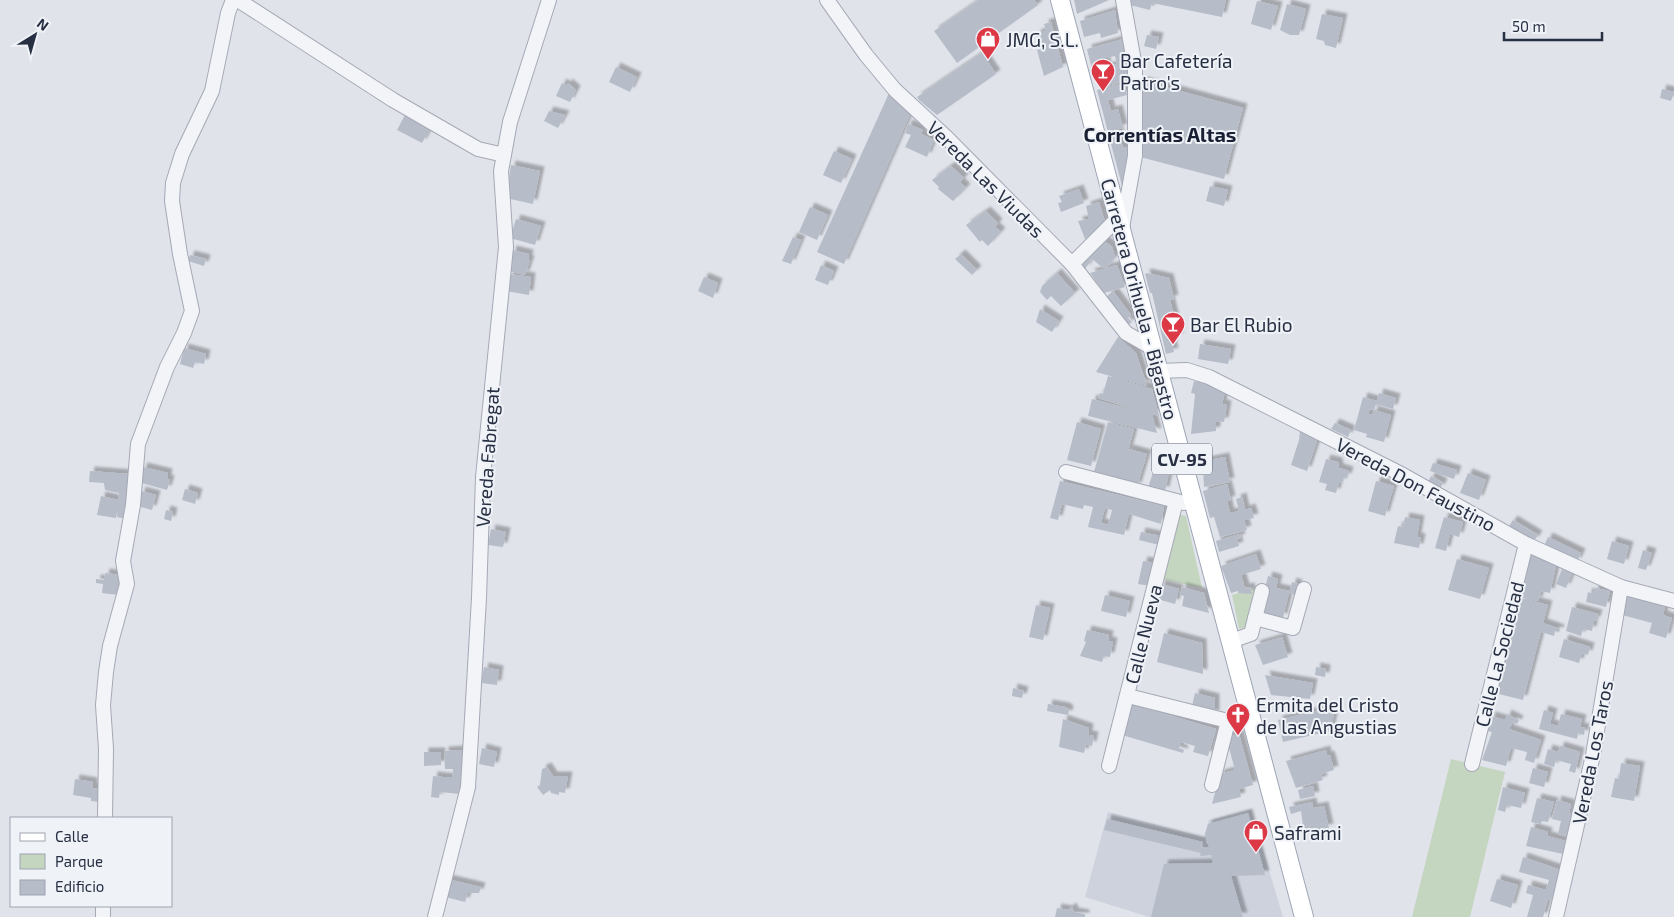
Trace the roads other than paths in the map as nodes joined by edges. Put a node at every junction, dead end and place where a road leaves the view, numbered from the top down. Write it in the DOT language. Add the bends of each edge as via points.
graph roads {
  1 [pos="234,0"];
  2 [pos="238,0"];
  3 [pos="549,0"];
  4 [pos="827,0"];
  5 [pos="1060,0"];
  6 [pos="1123,0"];
  7 [pos="504,155"];
  8 [pos="1120,222"];
  9 [pos="1072,264"];
  10 [pos="1154,349"];
  11 [pos="1158,371"];
  12 [pos="1066,472"];
  13 [pos="1176,502"];
  14 [pos="1195,506"];
  15 [pos="1526,544"];
  16 [pos="1621,587"];
  17 [pos="1304,589"];
  18 [pos="1262,591"];
  19 [pos="1674,602"];
  20 [pos="1255,618"];
  21 [pos="1231,641"];
  22 [pos="1128,696"];
  23 [pos="1252,720"];
  24 [pos="1228,722"];
  25 [pos="1472,764"];
  26 [pos="1110,766"];
  27 [pos="1212,784"];
  28 [pos="105,817"];
  29 [pos="435,917"];
  30 [pos="1304,917"];
  31 [pos="1556,917"];
  1 -- 28 [label="street" via="228,13 212,90 173,183 172,201 192,311 138,444 123,561 127,584 110,646 104,697"];
  2 -- 7 [label="street" via="392,100 478,149"];
  3 -- 7 [label="street, Vereda Fabregat" via="510,122"];
  4 -- 9 [label="street, Vereda Las Viudas" via="895,90"];
  5 -- 8 [label="main road, Carretera Orihuela - Bigastro / CV-95"];
  6 -- 8 [label="street" via="1135,67 1135,156"];
  7 -- 29 [label="street, Vereda Fabregat" via="501,171 506,247 483,477 468,787"];
  8 -- 9 [label="street"];
  8 -- 10 [label="main road, Carretera Orihuela - Bigastro / CV-95"];
  9 -- 10 [label="street, Vereda Las Viudas" via="1126,333"];
  10 -- 11 [label="main road, Carretera Orihuela - Bigastro / CV-95"];
  11 -- 14 [label="main road, Carretera Orihuela - Bigastro / CV-95"];
  11 -- 15 [label="street, Vereda Don Faustino" via="1186,370 1209,377 1403,475"];
  12 -- 13 [label="street"];
  13 -- 14 [label="street"];
  13 -- 22 [label="street, Calle Nueva"];
  14 -- 21 [label="main road, Carretera Orihuela - Bigastro / CV-95"];
  15 -- 16 [label="street, Vereda Don Faustino"];
  15 -- 25 [label="street, Calle La Sociedad"];
  16 -- 19 [label="street, Vereda Don Faustino"];
  16 -- 31 [label="street, Vereda Los Taros" via="1593,755"];
  17 -- 20 [label="street" via="1293,628"];
  18 -- 20 [label="street"];
  20 -- 21 [label="street" via="1251,634"];
  21 -- 23 [label="main road, Carretera Orihuela - Bigastro / CV-95"];
  22 -- 24 [label="street"];
  22 -- 26 [label="street, Calle Nueva"];
  23 -- 24 [label="street"];
  23 -- 30 [label="main road, Carretera Orihuela - Bigastro / CV-95"];
  24 -- 27 [label="street"];
}
